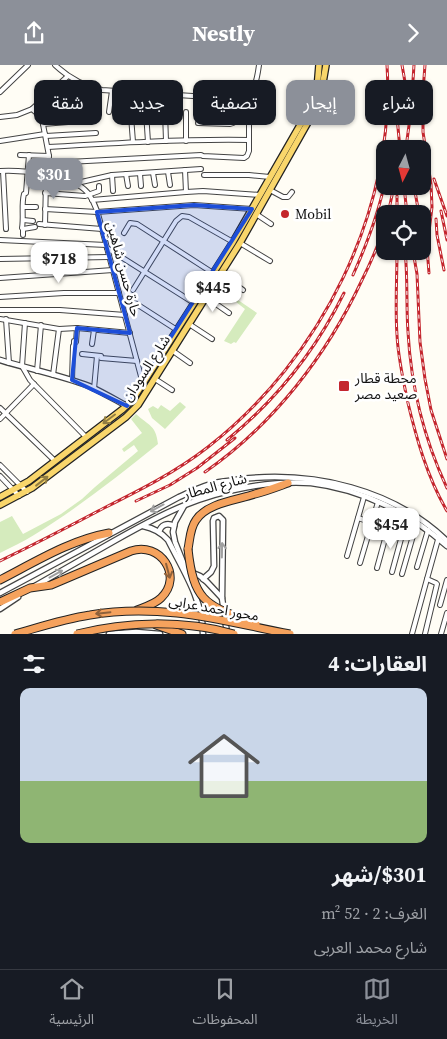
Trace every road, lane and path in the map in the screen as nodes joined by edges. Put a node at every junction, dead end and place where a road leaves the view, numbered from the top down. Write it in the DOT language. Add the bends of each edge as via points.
graph roads {
  1 [pos="28,65"];
  2 [pos="55,65"];
  3 [pos="259,65"];
  4 [pos="319,65"];
  5 [pos="326,65"];
  6 [pos="68,76"];
  7 [pos="256,80"];
  8 [pos="112,91"];
  9 [pos="0,93"];
  10 [pos="32,109"];
  11 [pos="109,112"];
  12 [pos="186,112"];
  13 [pos="0,117"];
  14 [pos="43,125"];
  15 [pos="132,125"];
  16 [pos="147,125"];
  17 [pos="165,125"];
  18 [pos="249,125"];
  19 [pos="96,133"];
  20 [pos="45,135"];
  21 [pos="120,135"];
  22 [pos="249,140"];
  23 [pos="0,141"];
  24 [pos="166,141"];
  25 [pos="186,141"];
  26 [pos="133,142"];
  27 [pos="148,142"];
  28 [pos="120,143"];
  29 [pos="48,147"];
  30 [pos="20,155"];
  31 [pos="29,155"];
  32 [pos="49,156"];
  33 [pos="49,163"];
  34 [pos="201,169"];
  35 [pos="186,170"];
  36 [pos="1,171"];
  37 [pos="28,171"];
  38 [pos="168,171"];
  39 [pos="140,173"];
  40 [pos="153,173"];
  41 [pos="46,175"];
  42 [pos="112,175"];
  43 [pos="126,175"];
  44 [pos="204,175"];
  45 [pos="270,177"];
  46 [pos="76,183"];
  47 [pos="155,185"];
  48 [pos="170,185"];
  49 [pos="99,186"];
  50 [pos="128,186"];
  51 [pos="141,186"];
  52 [pos="270,190"];
  53 [pos="113,191"];
  54 [pos="186,192"];
  55 [pos="292,192"];
  56 [pos="26,193"];
  57 [pos="45,193"];
  58 [pos="34,194"];
  59 [pos="89,195"];
  60 [pos="260,195"];
  61 [pos="92,200"];
  62 [pos="23,207"];
  63 [pos="36,207"];
  64 [pos="45,209"];
  65 [pos="254,211"];
  66 [pos="97,212"];
  67 [pos="24,220"];
  68 [pos="33,221"];
  69 [pos="271,224"];
  70 [pos="45,225"];
  71 [pos="6,229"];
  72 [pos="23,229"];
  73 [pos="102,229"];
  74 [pos="124,233"];
  75 [pos="23,235"];
  76 [pos="0,240"];
  77 [pos="164,241"];
  78 [pos="232,242"];
  79 [pos="240,243"];
  80 [pos="106,246"];
  81 [pos="109,257"];
  82 [pos="0,259"];
  83 [pos="270,261"];
  84 [pos="113,271"];
  85 [pos="145,272"];
  86 [pos="213,273"];
  87 [pos="221,274"];
  88 [pos="0,278"];
  89 [pos="133,290"];
  90 [pos="243,290"];
  91 [pos="119,293"];
  92 [pos="0,297"];
  93 [pos="206,297"];
  94 [pos="135,303"];
  95 [pos="194,303"];
  96 [pos="0,310"];
  97 [pos="230,313"];
  98 [pos="125,315"];
  99 [pos="0,319"];
  100 [pos="6,319"];
  101 [pos="25,323"];
  102 [pos="189,324"];
  103 [pos="41,325"];
  104 [pos="77,328"];
  105 [pos="59,329"];
  106 [pos="94,330"];
  107 [pos="177,330"];
  108 [pos="130,335"];
  109 [pos="212,339"];
  110 [pos="92,344"];
  111 [pos="173,351"];
  112 [pos="82,354"];
  113 [pos="97,356"];
  114 [pos="0,360"];
  115 [pos="137,361"];
  116 [pos="9,363"];
  117 [pos="190,363"];
  118 [pos="22,367"];
  119 [pos="37,371"];
  120 [pos="53,375"];
  121 [pos="155,379"];
  122 [pos="72,380"];
  123 [pos="34,384"];
  124 [pos="143,384"];
  125 [pos="94,389"];
  126 [pos="172,390"];
  127 [pos="126,406"];
  128 [pos="0,407"];
  129 [pos="6,413"];
  130 [pos="0,419"];
  131 [pos="94,431"];
  132 [pos="86,437"];
  133 [pos="99,438"];
  134 [pos="55,461"];
  135 [pos="0,465"];
  136 [pos="0,476"];
  137 [pos="288,483"];
  138 [pos="22,485"];
  139 [pos="14,490"];
  140 [pos="28,492"];
  141 [pos="19,496"];
  142 [pos="0,497"];
  143 [pos="364,497"];
  144 [pos="378,502"];
  145 [pos="0,505"];
  146 [pos="184,505"];
  147 [pos="408,517"];
  148 [pos="358,518"];
  149 [pos="417,522"];
  150 [pos="372,523"];
  151 [pos="174,525"];
  152 [pos="141,526"];
  153 [pos="388,528"];
  154 [pos="428,530"];
  155 [pos="159,532"];
  156 [pos="109,533"];
  157 [pos="403,533"];
  158 [pos="439,536"];
  159 [pos="447,541"];
  160 [pos="447,546"];
  161 [pos="347,557"];
  162 [pos="360,563"];
  163 [pos="417,567"];
  164 [pos="377,568"];
  165 [pos="392,572"];
  166 [pos="402,575"];
  167 [pos="203,579"];
  168 [pos="426,579"];
  169 [pos="0,580"];
  170 [pos="447,580"];
  171 [pos="30,588"];
  172 [pos="0,593"];
  173 [pos="222,598"];
  174 [pos="0,602"];
  175 [pos="440,605"];
  176 [pos="0,609"];
  177 [pos="133,611"];
  178 [pos="447,613"];
  179 [pos="153,625"];
  180 [pos="272,631"];
  181 [pos="15,634"];
  182 [pos="76,634"];
  183 [pos="109,634"];
  184 [pos="160,634"];
  185 [pos="182,634"];
  186 [pos="203,634"];
  187 [pos="228,634"];
  188 [pos="234,634"];
  189 [pos="290,634"];
  190 [pos="412,634"];
  191 [pos="425,634"];
  192 [pos="441,634"];
  1 -- 9 [label="street"];
  2 -- 6 [label="street"];
  3 -- 7 [label="street"];
  4 -- 45 [label="main road, شارع السودان" via="313,100"];
  5 -- 52 [label="main road, شارع السودان" via="315,109"];
  6 -- 8 [label="street" via="82,85"];
  6 -- 10 [label="street"];
  8 -- 11 [label="street"];
  10 -- 13 [label="street"];
  12 -- 25 [label="street"];
  14 -- 20 [label="street"];
  15 -- 26 [label="street"];
  16 -- 27 [label="street"];
  17 -- 24 [label="street"];
  18 -- 22 [label="street"];
  19 -- 20 [label="street"];
  20 -- 23 [label="street"];
  20 -- 29 [label="street"];
  21 -- 28 [label="street"];
  22 -- 25 [label="street"];
  22 -- 33 [label="street" via="249,154 244,158 201,155"];
  24 -- 25 [label="street"];
  24 -- 27 [label="street"];
  26 -- 27 [label="street"];
  26 -- 28 [label="street"];
  28 -- 29 [label="street"];
  29 -- 32 [label="street"];
  30 -- 31 [label="street"];
  31 -- 32 [label="street"];
  31 -- 37 [label="street"];
  32 -- 33 [label="street"];
  33 -- 41 [label="street"];
  34 -- 35 [label="street"];
  35 -- 38 [label="street"];
  35 -- 54 [label="street"];
  36 -- 37 [label="street, حارة حسن شاهين"];
  36 -- 71 [label="street"];
  37 -- 41 [label="street, حارة حسن شاهين"];
  37 -- 56 [label="street"];
  38 -- 40 [label="street"];
  38 -- 48 [label="street"];
  39 -- 40 [label="street"];
  39 -- 43 [label="street"];
  39 -- 51 [label="street"];
  40 -- 47 [label="street"];
  41 -- 46 [label="street, حارة حسن شاهين"];
  41 -- 57 [label="street"];
  42 -- 43 [label="street"];
  42 -- 46 [label="street"];
  42 -- 53 [label="street"];
  43 -- 50 [label="street"];
  44 -- 45 [label="street"];
  45 -- 60 [label="main road, شارع السودان"];
  46 -- 59 [label="street, حارة حسن شاهين"];
  49 -- 59 [label="street" via="99,191"];
  52 -- 55 [label="street" via="283,197"];
  52 -- 65 [label="main road, شارع السودان"];
  54 -- 60 [label="street"];
  54 -- 61 [label="street"];
  56 -- 58 [label="street"];
  56 -- 62 [label="street"];
  57 -- 59 [label="street"];
  57 -- 64 [label="street"];
  59 -- 61 [label="street, حارة حسن شاهين"];
  60 -- 65 [label="main road, شارع السودان"];
  61 -- 66 [label="street, حارة حسن شاهين"];
  62 -- 63 [label="street"];
  62 -- 67 [label="street"];
  64 -- 66 [label="street"];
  64 -- 70 [label="street"];
  65 -- 66 [label="street" via="194,205"];
  65 -- 69 [label="street"];
  65 -- 78 [label="main road, شارع السودان"];
  65 -- 79 [label="main road, شارع السودان"];
  66 -- 73 [label="street, حارة حسن شاهين"];
  67 -- 68 [label="street"];
  67 -- 72 [label="street"];
  70 -- 72 [label="street"];
  70 -- 73 [label="street"];
  72 -- 75 [label="street"];
  73 -- 80 [label="street, حارة حسن شاهين"];
  74 -- 77 [label="street" via="128,225 135,223"];
  76 -- 80 [label="street"];
  77 -- 78 [label="street" via="176,221 185,216"];
  77 -- 85 [label="street"];
  77 -- 86 [label="street"];
  78 -- 86 [label="main road, شارع السودان"];
  79 -- 83 [label="street"];
  79 -- 87 [label="main road, شارع السودان"];
  80 -- 81 [label="street, حارة حسن شاهين"];
  80 -- 85 [label="street"];
  81 -- 82 [label="street"];
  81 -- 84 [label="street, حارة حسن شاهين"];
  84 -- 88 [label="street"];
  84 -- 91 [label="street, حارة حسن شاهين"];
  85 -- 89 [label="street"];
  85 -- 95 [label="street"];
  86 -- 95 [label="main road, شارع السودان"];
  87 -- 90 [label="street"];
  87 -- 93 [label="main road, شارع السودان"];
  91 -- 92 [label="street"];
  91 -- 98 [label="street, حارة حسن شاهين"];
  93 -- 97 [label="street"];
  93 -- 102 [label="main road, شارع السودان"];
  94 -- 107 [label="street"];
  95 -- 107 [label="main road, شارع السودان"];
  96 -- 98 [label="street"];
  98 -- 108 [label="street, حارة حسن شاهين"];
  99 -- 100 [label="street"];
  100 -- 101 [label="street"];
  100 -- 116 [label="street"];
  101 -- 103 [label="street"];
  101 -- 118 [label="street"];
  102 -- 109 [label="street"];
  102 -- 111 [label="main road, شارع السودان"];
  103 -- 105 [label="street"];
  103 -- 119 [label="street"];
  104 -- 105 [label="street"];
  104 -- 106 [label="street"];
  104 -- 122 [label="street" via="76,341 72,346"];
  105 -- 120 [label="street"];
  106 -- 108 [label="street"];
  106 -- 110 [label="street"];
  107 -- 124 [label="main road, شارع السودان"];
  108 -- 115 [label="street, حارة حسن شاهين"];
  111 -- 117 [label="street"];
  111 -- 121 [label="main road, شارع السودان"];
  112 -- 113 [label="street"];
  113 -- 115 [label="street"];
  113 -- 125 [label="street"];
  114 -- 116 [label="street"];
  115 -- 124 [label="street, حارة حسن شاهين"];
  116 -- 118 [label="street"];
  118 -- 119 [label="street"];
  118 -- 123 [label="street"];
  119 -- 120 [label="street"];
  120 -- 122 [label="street"];
  121 -- 126 [label="street"];
  121 -- 133 [label="main road, شارع السودان" via="134,410"];
  122 -- 125 [label="street"];
  123 -- 129 [label="street"];
  123 -- 132 [label="street"];
  124 -- 127 [label="main road, شارع السودان"];
  125 -- 127 [label="street"];
  127 -- 131 [label="main road, شارع السودان, one-way"];
  128 -- 129 [label="street"];
  129 -- 130 [label="street"];
  129 -- 134 [label="street"];
  131 -- 132 [label="main road, شارع السودان"];
  131 -- 133 [label="main road"];
  132 -- 134 [label="main road, شارع السودان"];
  140 -- 133 [label="main road, شارع السودان, one-way"];
  134 -- 138 [label="main road, شارع السودان"];
  135 -- 138 [label="street"];
  136 -- 139 [label="street"];
  137 -- 143 [label="street, شارع المطار" via="327,486"];
  137 -- 146 [label="street, شارع المطار" via="233,491"];
  137 -- 180 [label="highway, bridge" via="205,511 192,527 188,549 190,568 204,599 216,608"];
  138 -- 139 [label="main road, شارع السودان"];
  138 -- 140 [label="street"];
  139 -- 141 [label="street"];
  139 -- 142 [label="main road, شارع السودان"];
  140 -- 141 [label="main road, شارع السودان"];
  141 -- 145 [label="main road, شارع السودان"];
  143 -- 144 [label="street, شارع المطار"];
  143 -- 148 [label="street"];
  144 -- 147 [label="street, شارع المطار"];
  144 -- 150 [label="street"];
  146 -- 151 [label="street"];
  146 -- 152 [label="street, شارع المطار"];
  147 -- 149 [label="street, شارع المطار"];
  147 -- 157 [label="street"];
  148 -- 150 [label="street"];
  148 -- 161 [label="street"];
  149 -- 154 [label="street, شارع المطار"];
  149 -- 166 [label="street"];
  150 -- 153 [label="street"];
  150 -- 162 [label="street"];
  151 -- 155 [label="street" via="165,524"];
  151 -- 167 [label="street" via="175,542 185,566"];
  152 -- 155 [label="street"];
  171 -- 152 [label="street, شارع المطار, one-way"];
  153 -- 157 [label="street"];
  153 -- 164 [label="street"];
  154 -- 158 [label="street, شارع المطار"];
  154 -- 163 [label="street"];
  155 -- 186 [label="street" via="168,540 197,600"];
  158 -- 156 [label="street, شارع المطار, one-way" via="425,522 365,492 326,481 276,477 215,483 196,489"];
  156 -- 169 [label="highway" via="70,544"];
  156 -- 172 [label="street, شارع المطار"];
  157 -- 165 [label="street"];
  158 -- 159 [label="street, شارع المطار"];
  158 -- 160 [label="street, شارع المطار"];
  158 -- 168 [label="street"];
  167 -- 173 [label="street"];
  173 -- 167 [label="street, one-way" via="223,521 219,516 213,521 214,566"];
  168 -- 190 [label="street"];
  168 -- 191 [label="street" via="437,584"];
  170 -- 175 [label="street"];
  171 -- 174 [label="highway"];
  171 -- 176 [label="street, شارع المطار"];
  171 -- 177 [label="highway, one-way" via="50,585 135,550 148,550 166,562 169,584 164,596"];
  173 -- 187 [label="street"];
  177 -- 180 [label="highway, محور احمد عرابى, bridge" via="191,615"];
  177 -- 181 [label="highway, محور احمد عرابى, one-way, bridge" via="82,616"];
  178 -- 192 [label="street"];
  179 -- 182 [label="highway, محور احمد عرابى, bridge"];
  179 -- 185 [label="highway"];
  179 -- 188 [label="highway, محور احمد عرابى, bridge" via="193,626"];
  180 -- 189 [label="highway, محور احمد عرابى, bridge"];
  183 -- 184 [label="street"];
}
